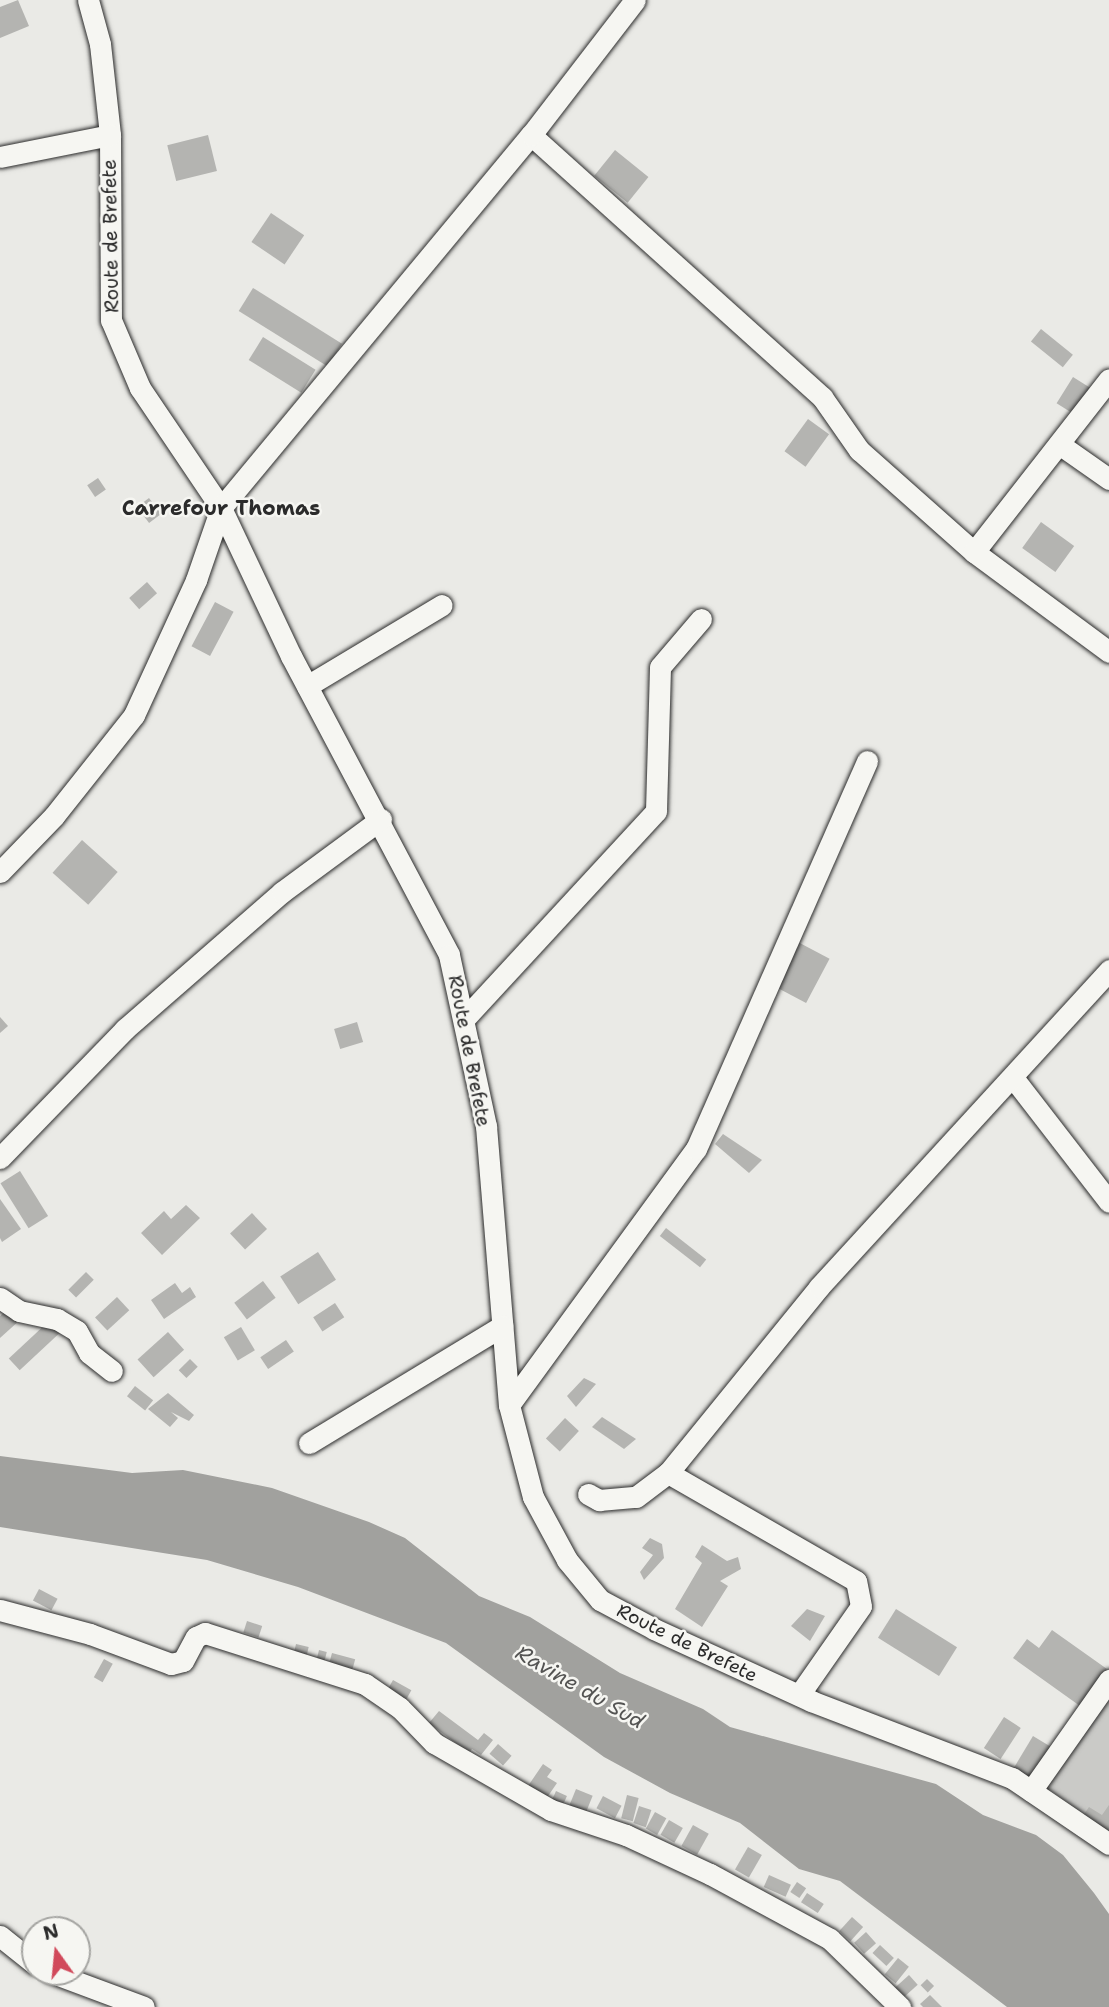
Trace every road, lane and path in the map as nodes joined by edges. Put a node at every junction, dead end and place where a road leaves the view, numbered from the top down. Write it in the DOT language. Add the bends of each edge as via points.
graph roads {
  1 [pos="88,0"];
  2 [pos="635,0"];
  3 [pos="110,135"];
  4 [pos="531,135"];
  5 [pos="0,158"];
  6 [pos="1109,379"];
  7 [pos="1059,444"];
  8 [pos="1109,479"];
  9 [pos="221,508"];
  10 [pos="974,552"];
  11 [pos="442,605"];
  12 [pos="701,619"];
  13 [pos="1109,652"];
  14 [pos="307,686"];
  15 [pos="867,761"];
  16 [pos="381,819"];
  17 [pos="0,872"];
  18 [pos="1109,970"];
  19 [pos="466,1017"];
  20 [pos="1014,1079"];
  21 [pos="0,1158"];
  22 [pos="1109,1202"];
  23 [pos="0,1298"];
  24 [pos="502,1326"];
  25 [pos="112,1371"];
  26 [pos="509,1405"];
  27 [pos="309,1443"];
  28 [pos="668,1473"];
  29 [pos="588,1494"];
  30 [pos="0,1610"];
  31 [pos="1109,1680"];
  32 [pos="799,1695"];
  33 [pos="1031,1791"];
  34 [pos="1109,1844"];
  35 [pos="0,1936"];
  36 [pos="21,1953"];
  37 [pos="88,1986"];
  38 [pos="144,2007"];
  39 [pos="900,2007"];
  1 -- 3 [label="street, Route de Brefete" via="100,44"];
  2 -- 4 [label="street"];
  3 -- 5 [label="street"];
  3 -- 9 [label="street, Route de Brefete" via="111,320 140,388"];
  4 -- 9 [label="street"];
  4 -- 10 [label="street" via="822,397 859,450"];
  6 -- 7 [label="street"];
  7 -- 8 [label="street"];
  7 -- 10 [label="street"];
  9 -- 14 [label="street, Route de Brefete"];
  9 -- 17 [label="street" via="196,580 134,715 54,816"];
  10 -- 13 [label="street"];
  11 -- 14 [label="street"];
  12 -- 19 [label="street" via="660,667 656,811"];
  14 -- 16 [label="street, Route de Brefete"];
  15 -- 26 [label="street" via="696,1149"];
  16 -- 19 [label="street, Route de Brefete" via="449,955"];
  16 -- 21 [label="street" via="282,892 125,1029"];
  18 -- 20 [label="street"];
  19 -- 24 [label="street, Route de Brefete" via="486,1126"];
  20 -- 22 [label="street"];
  20 -- 28 [label="street" via="819,1287"];
  23 -- 25 [label="street" via="19,1311 57,1319 77,1331 89,1353"];
  24 -- 26 [label="street, Route de Brefete"];
  24 -- 27 [label="street"];
  26 -- 32 [label="street, Route de Brefete" via="533,1497 567,1560 600,1601"];
  28 -- 29 [label="street" via="636,1497 598,1500"];
  28 -- 32 [label="street" via="856,1581 861,1606"];
  30 -- 39 [label="street" via="90,1634 171,1664 183,1661 196,1637 205,1633 365,1684 400,1708 434,1743 551,1810 626,1835 830,1939"];
  31 -- 33 [label="street"];
  32 -- 33 [label="street, Route de Brefete" via="893,1728 1012,1778"];
  33 -- 34 [label="street, Route de Brefete"];
  35 -- 36 [label="street"];
  37 -- 38 [label="street"];
}
